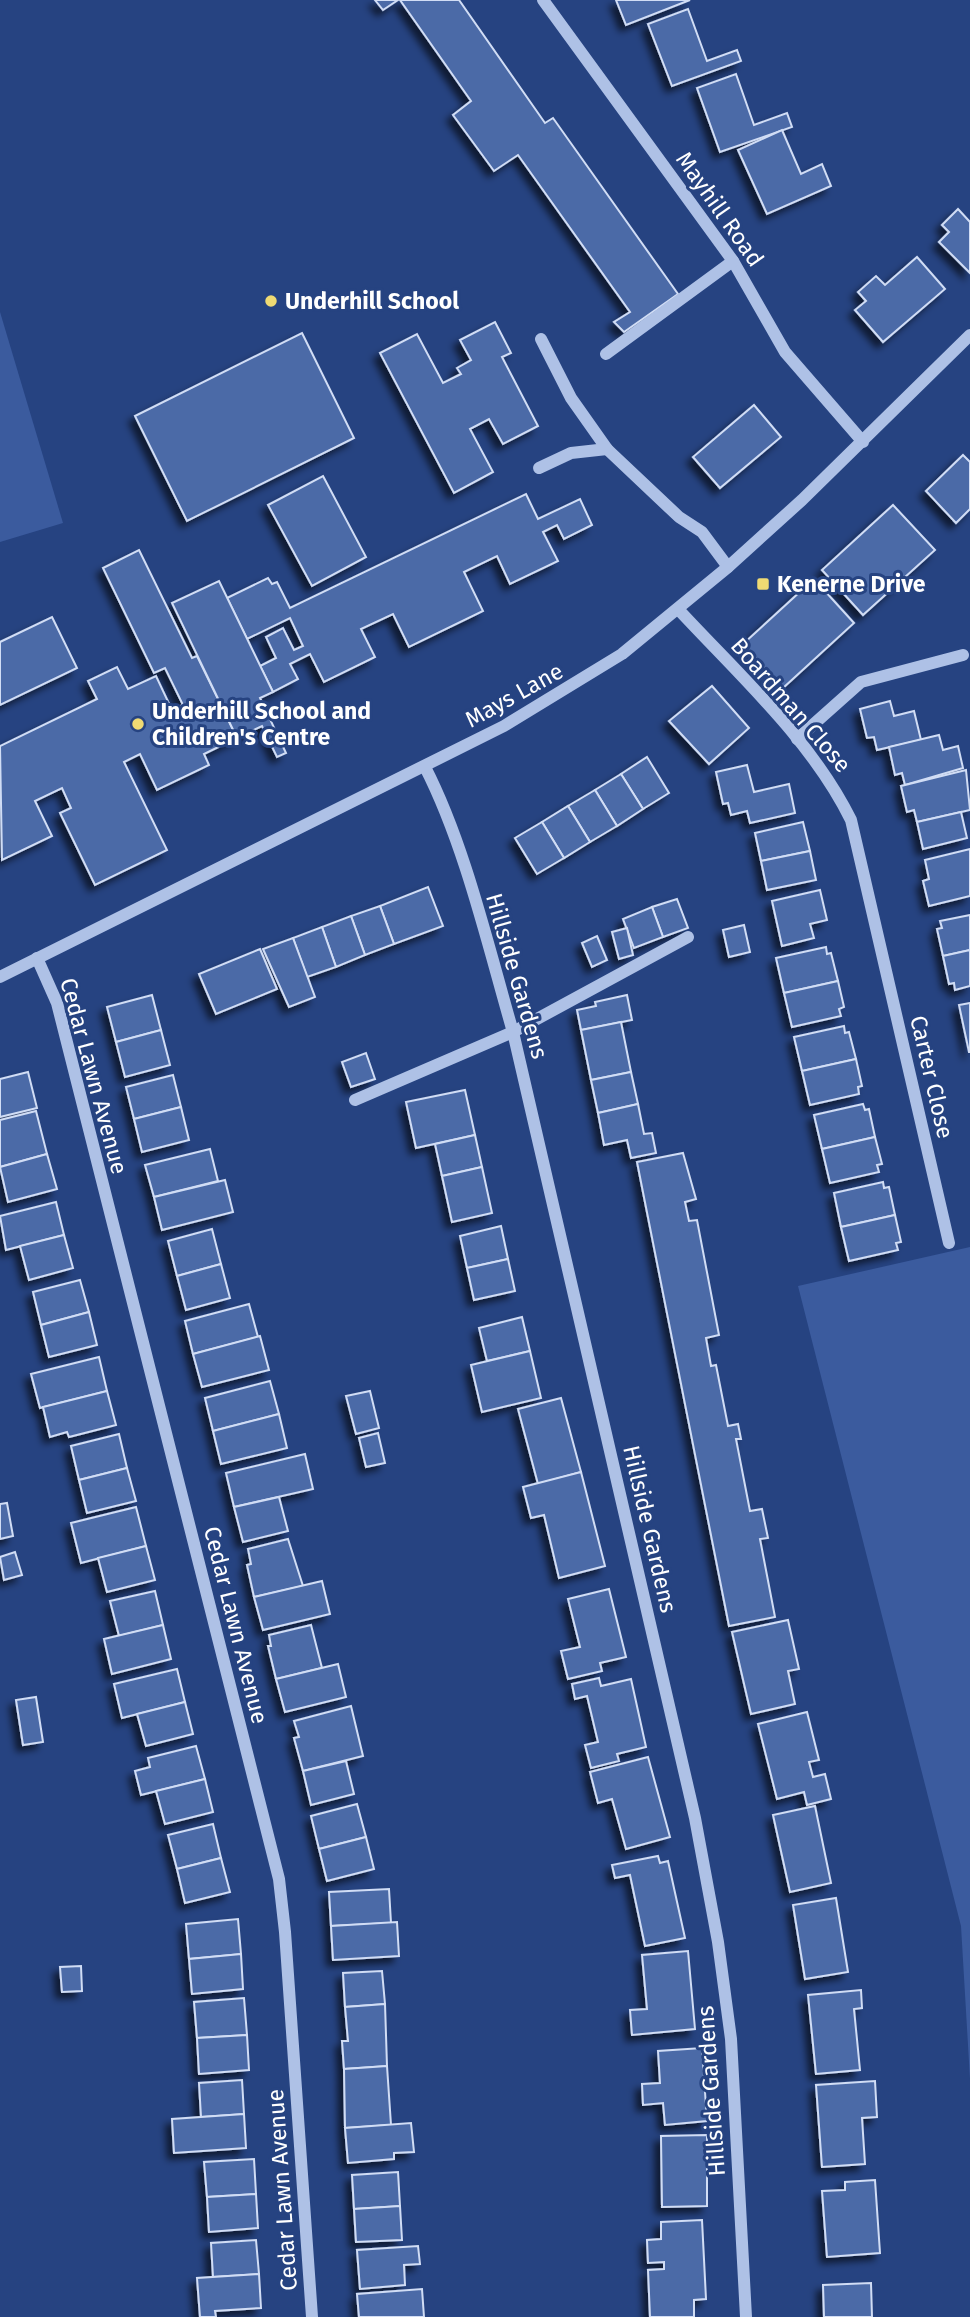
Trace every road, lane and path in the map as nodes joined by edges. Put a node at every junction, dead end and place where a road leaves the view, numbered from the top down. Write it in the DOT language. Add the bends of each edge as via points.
graph roads {
  1 [pos="543,0"];
  2 [pos="733,261"];
  3 [pos="970,335"];
  4 [pos="541,339"];
  5 [pos="606,354"];
  6 [pos="863,442"];
  7 [pos="607,449"];
  8 [pos="539,468"];
  9 [pos="728,567"];
  10 [pos="678,609"];
  11 [pos="963,654"];
  12 [pos="797,739"];
  13 [pos="425,767"];
  14 [pos="875,920"];
  15 [pos="688,937"];
  16 [pos="37,958"];
  17 [pos="0,977"];
  18 [pos="513,1031"];
  19 [pos="355,1100"];
  20 [pos="949,1243"];
  21 [pos="312,2317"];
  22 [pos="746,2317"];
  1 -- 2 [label="street, Mayhill Road"];
  2 -- 5 [label="street"];
  2 -- 6 [label="street, Mayhill Road" via="785,352"];
  3 -- 6 [label="street, Mays Lane"];
  4 -- 7 [label="street" via="571,398"];
  6 -- 9 [label="street, Mays Lane"];
  7 -- 8 [label="street" via="571,453"];
  7 -- 9 [label="street" via="679,517 702,532"];
  9 -- 10 [label="street, Mays Lane"];
  10 -- 12 [label="street, Boardman Close"];
  10 -- 13 [label="street, Mays Lane" via="561,694"];
  11 -- 12 [label="street" via="861,682"];
  12 -- 14 [label="street, Boardman Close" via="837,792 851,820"];
  13 -- 16 [label="street, Mays Lane"];
  13 -- 18 [label="street, Hillside Gardens" via="438,792 480,916"];
  14 -- 20 [label="street, Carter Close"];
  15 -- 18 [label="street"];
  16 -- 17 [label="street, Mays Lane"];
  16 -- 21 [label="street, Cedar Lawn Avenue" via="57,1003 278,1879"];
  18 -- 19 [label="street"];
  18 -- 22 [label="street, Hillside Gardens" via="695,1818 718,1942 731,2039"];
}
